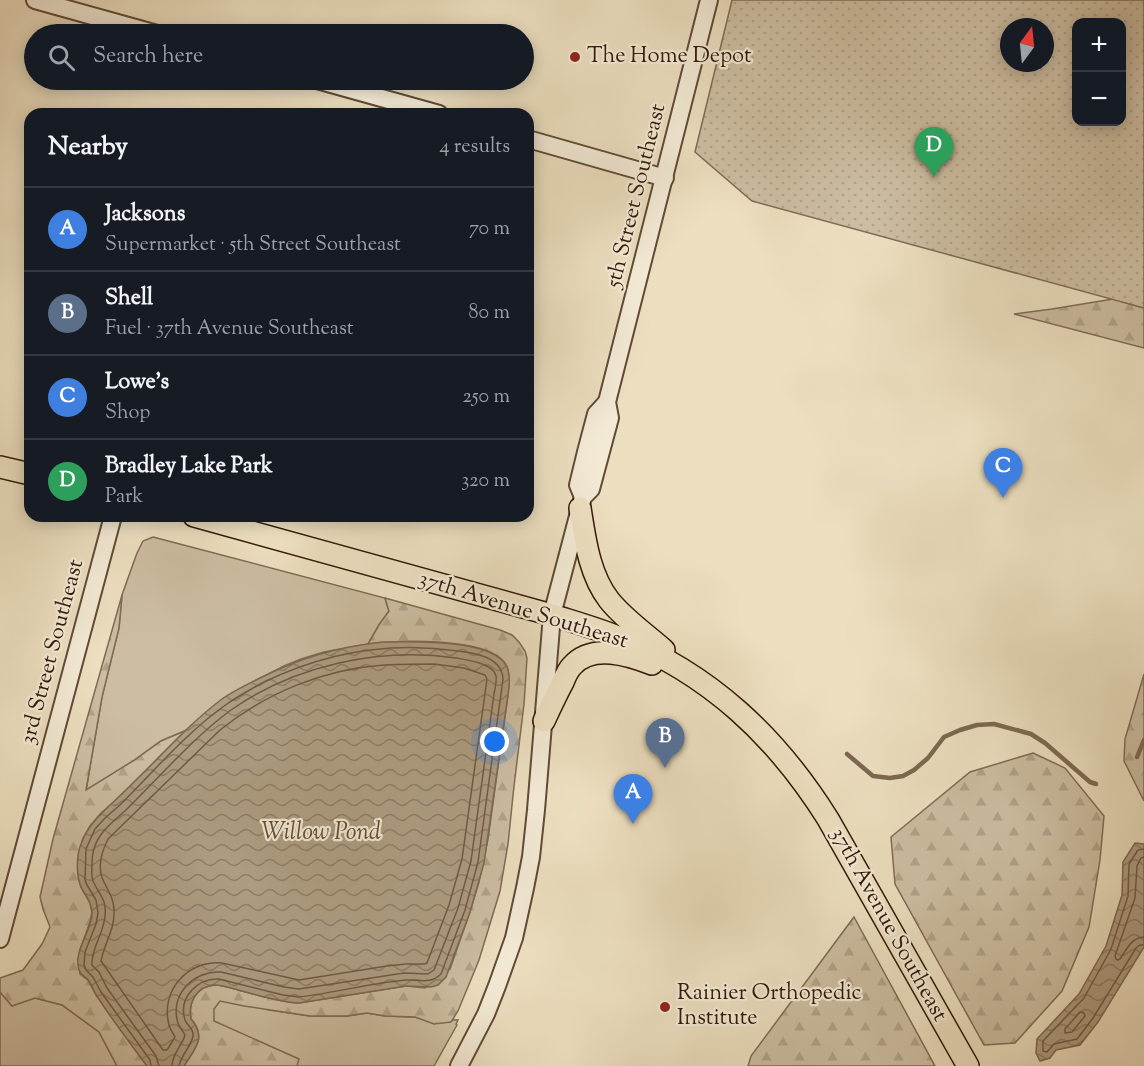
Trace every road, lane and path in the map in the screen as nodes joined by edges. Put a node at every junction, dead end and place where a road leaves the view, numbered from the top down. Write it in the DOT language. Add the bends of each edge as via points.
graph roads {
  1 [pos="35,0"];
  2 [pos="709,0"];
  3 [pos="121,24"];
  4 [pos="353,90"];
  5 [pos="417,108"];
  6 [pos="534,141"];
  7 [pos="665,178"];
  8 [pos="0,466"];
  9 [pos="24,472"];
  10 [pos="581,502"];
  11 [pos="110,522"];
  12 [pos="216,522"];
  13 [pos="552,615"];
  14 [pos="701,681"];
  15 [pos="544,721"];
  16 [pos="0,939"];
  17 [pos="459,1066"];
  18 [pos="968,1066"];
  1 -- 3 [label="street"];
  2 -- 7 [label="street, 5th Street Southeast"];
  4 -- 5 [label="street"];
  6 -- 7 [label="street"];
  7 -- 10 [label="street, 5th Street Southeast" via="607,402 608,428 591,489"];
  8 -- 9 [label="main road"];
  10 -- 13 [label="street, 5th Street Southeast"];
  10 -- 14 [label="main road" via="589,559 610,601"];
  11 -- 16 [label="street, 3rd Street Southeast"];
  12 -- 13 [label="main road, 37th Avenue Southeast"];
  13 -- 14 [label="main road, 37th Avenue Southeast" via="619,637"];
  13 -- 15 [label="street, 5th Street Southeast"];
  14 -- 15 [label="main road" via="640,659 610,653 587,655 570,667"];
  14 -- 18 [label="main road, 37th Avenue Southeast" via="749,720 813,795"];
  15 -- 17 [label="street, 5th Street Southeast" via="531,857 514,938 486,1014"];
}
